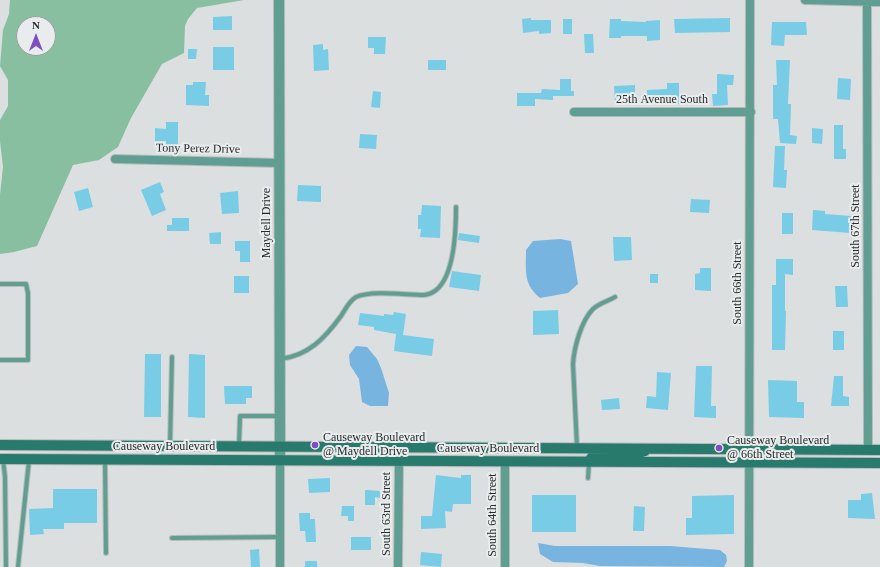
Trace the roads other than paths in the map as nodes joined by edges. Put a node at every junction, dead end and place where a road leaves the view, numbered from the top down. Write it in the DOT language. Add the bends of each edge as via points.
graph roads {
  1 [pos="279,0"];
  2 [pos="750,0"];
  3 [pos="805,0"];
  4 [pos="867,2"];
  5 [pos="880,2"];
  6 [pos="574,112"];
  7 [pos="751,112"];
  8 [pos="115,159"];
  9 [pos="280,163"];
  10 [pos="456,207"];
  11 [pos="0,284"];
  12 [pos="614,297"];
  13 [pos="172,357"];
  14 [pos="280,359"];
  15 [pos="0,360"];
  16 [pos="280,416"];
  17 [pos="0,445"];
  18 [pos="170,446"];
  19 [pos="239,447"];
  20 [pos="280,447"];
  21 [pos="577,447"];
  22 [pos="652,448"];
  23 [pos="750,449"];
  24 [pos="868,450"];
  25 [pos="880,450"];
  26 [pos="2,459"];
  27 [pos="29,459"];
  28 [pos="105,459"];
  29 [pos="280,460"];
  30 [pos="399,461"];
  31 [pos="505,462"];
  32 [pos="589,462"];
  33 [pos="750,463"];
  34 [pos="880,463"];
  35 [pos="588,478"];
  36 [pos="280,537"];
  37 [pos="172,538"];
  38 [pos="106,553"];
  39 [pos="6,567"];
  40 [pos="18,567"];
  41 [pos="280,567"];
  42 [pos="398,567"];
  43 [pos="505,567"];
  44 [pos="749,567"];
  1 -- 9 [label="street, Maydell Drive"];
  2 -- 7 [label="street, South 66th Street"];
  3 -- 4 [label="street"];
  4 -- 5 [label="street"];
  4 -- 24 [label="street, South 67th Street"];
  6 -- 7 [label="street, 25th Avenue South"];
  7 -- 23 [label="street, South 66th Street"];
  8 -- 9 [label="street, Tony Perez Drive"];
  9 -- 14 [label="street, Maydell Drive"];
  10 -- 14 [label="lane" via="450,266 433,293 365,295 355,298 313,347 299,356"];
  11 -- 15 [label="lane" via="26,284 28,293 28,360"];
  12 -- 21 [label="lane" via="592,310 576,340 572,364"];
  13 -- 18 [label="lane"];
  14 -- 16 [label="street, Maydell Drive"];
  16 -- 19 [label="lane" via="240,416"];
  16 -- 20 [label="street, Maydell Drive"];
  17 -- 18 [label="main road, Causeway Boulevard"];
  18 -- 19 [label="main road, Causeway Boulevard"];
  19 -- 20 [label="main road, Causeway Boulevard"];
  20 -- 21 [label="main road, Causeway Boulevard"];
  20 -- 29 [label="street, Maydell Drive"];
  21 -- 22 [label="main road, Causeway Boulevard"];
  22 -- 23 [label="main road, Causeway Boulevard"];
  22 -- 32 [label="main road" via="633,455 599,455 592,457"];
  23 -- 24 [label="main road, Causeway Boulevard"];
  23 -- 33 [label="street, South 66th Street"];
  24 -- 25 [label="main road, Causeway Boulevard"];
  26 -- 27 [label="main road, Causeway Boulevard"];
  26 -- 39 [label="lane" via="5,477"];
  27 -- 28 [label="main road, Causeway Boulevard"];
  27 -- 40 [label="lane"];
  28 -- 29 [label="main road, Causeway Boulevard"];
  28 -- 38 [label="lane"];
  29 -- 30 [label="main road, Causeway Boulevard"];
  29 -- 36 [label="street"];
  30 -- 31 [label="main road, Causeway Boulevard"];
  30 -- 42 [label="street, South 63rd Street"];
  31 -- 32 [label="main road, Causeway Boulevard"];
  31 -- 43 [label="street, South 64th Street"];
  32 -- 33 [label="main road, Causeway Boulevard"];
  32 -- 35 [label="lane"];
  33 -- 34 [label="main road, Causeway Boulevard"];
  33 -- 44 [label="street, South 66th Street"];
  36 -- 37 [label="lane"];
  36 -- 41 [label="street"];
}
